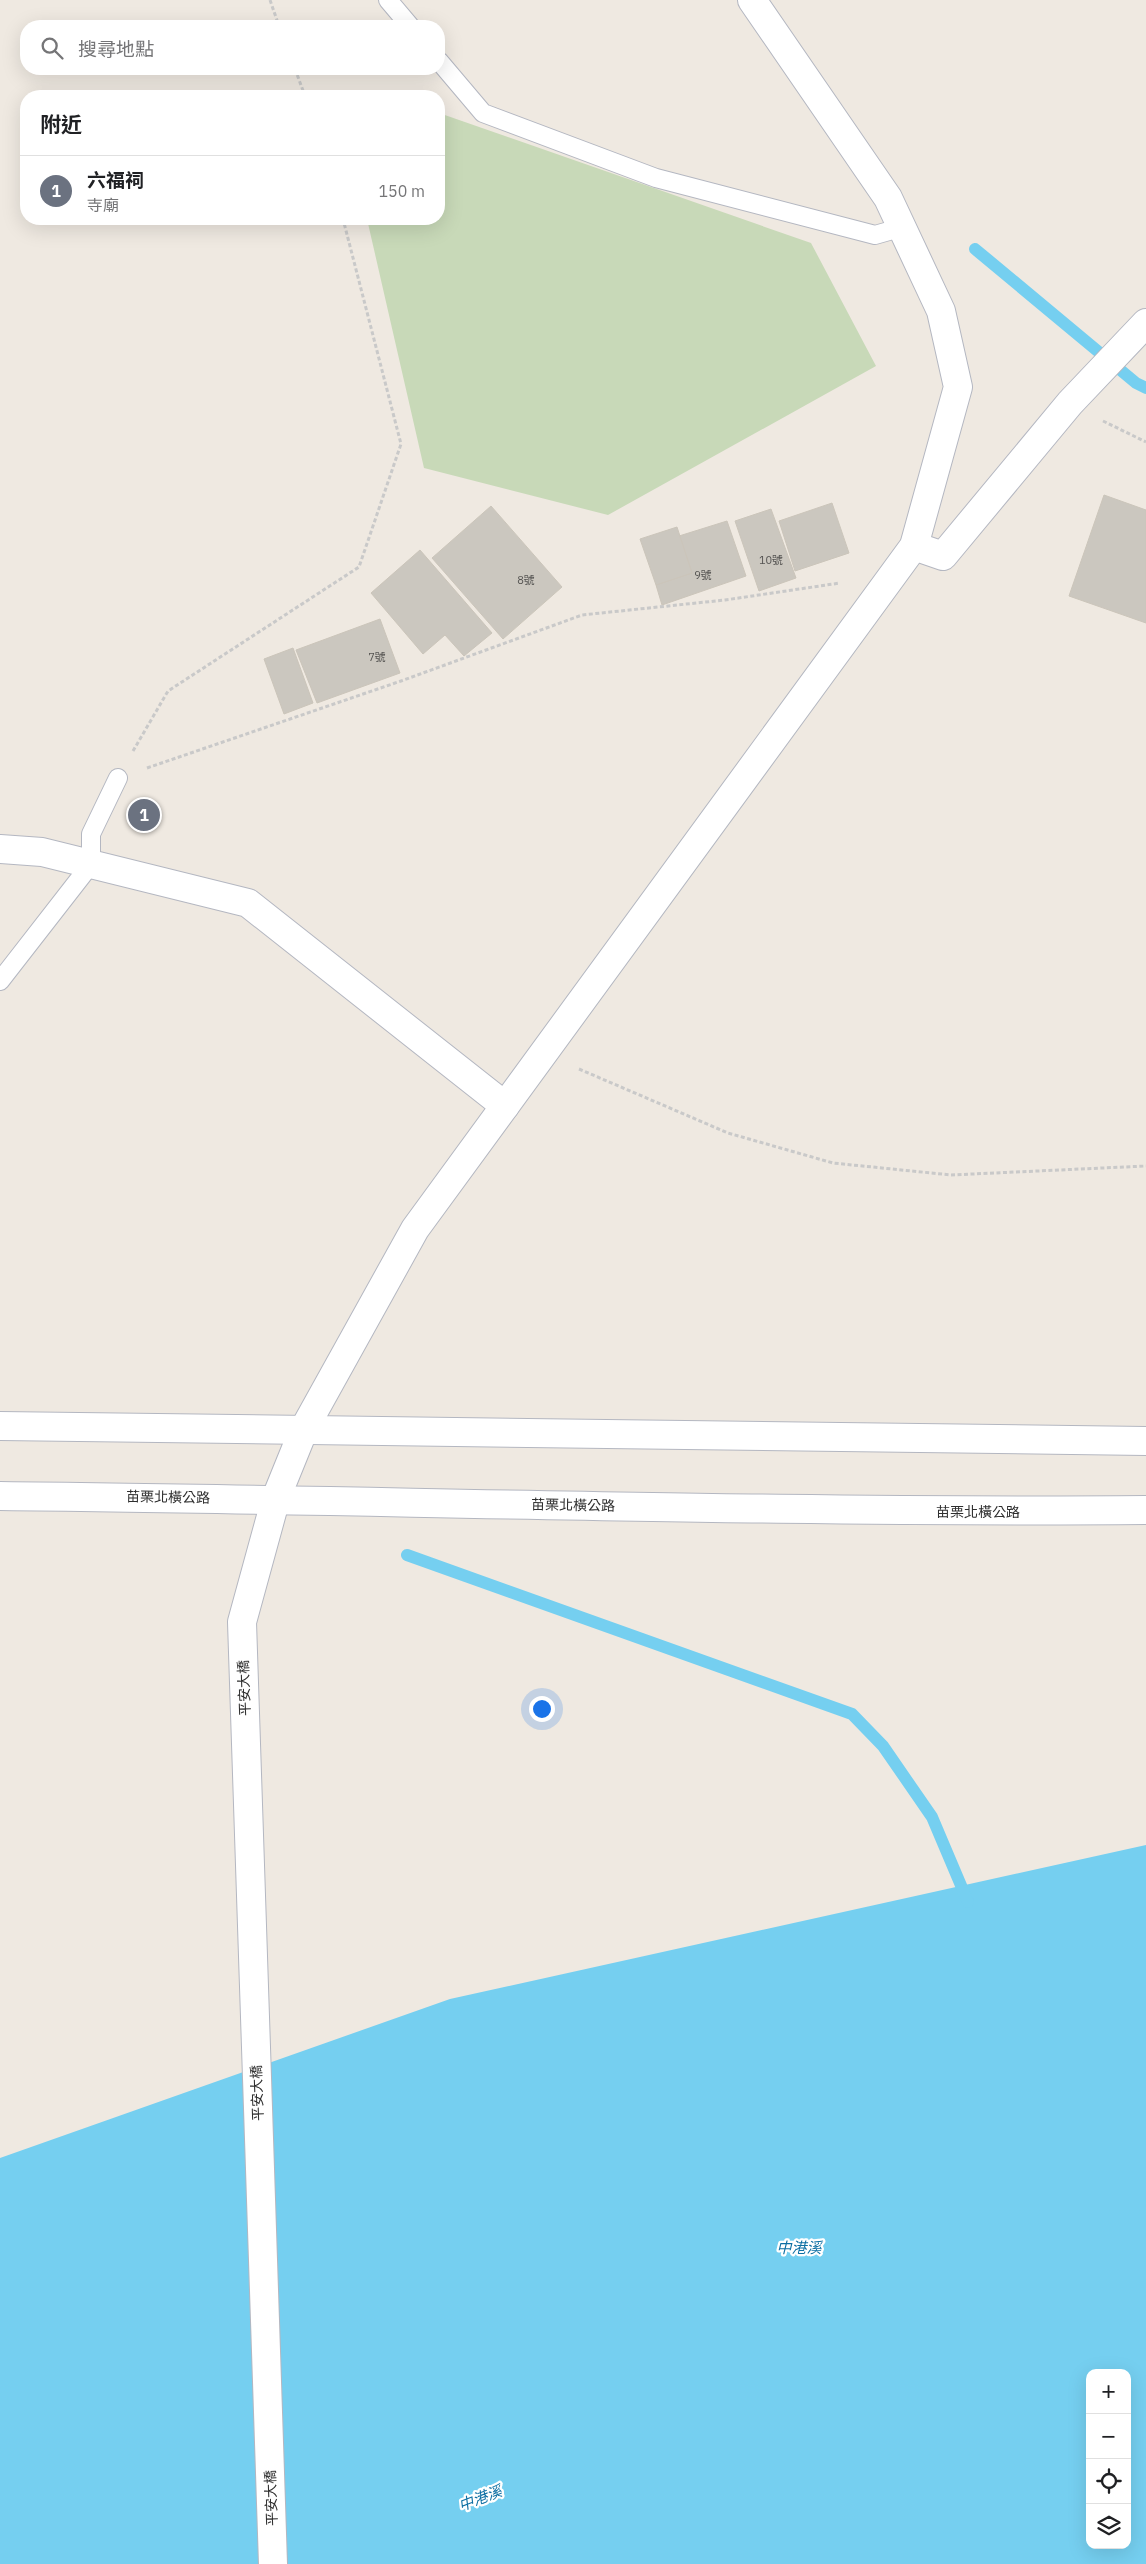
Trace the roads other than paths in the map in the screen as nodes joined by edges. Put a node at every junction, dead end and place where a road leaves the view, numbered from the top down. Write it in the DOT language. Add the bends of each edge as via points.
graph roads {
  1 [pos="388,0"];
  2 [pos="752,0"];
  3 [pos="405,20"];
  4 [pos="445,68"];
  5 [pos="903,227"];
  6 [pos="1138,333"];
  7 [pos="914,546"];
  8 [pos="118,778"];
  9 [pos="0,849"];
  10 [pos="91,864"];
  11 [pos="0,981"];
  12 [pos="505,1106"];
  13 [pos="0,1426"];
  14 [pos="304,1430"];
  15 [pos="1146,1441"];
  16 [pos="0,1496"];
  17 [pos="276,1498"];
  18 [pos="1146,1510"];
  19 [pos="273,2564"];
  1 -- 3 [label="lane"];
  2 -- 5 [label="street" via="888,198"];
  4 -- 5 [label="lane" via="483,113 656,178 874,235"];
  5 -- 7 [label="street" via="941,311 958,387"];
  6 -- 7 [label="street" via="1078,395 943,556"];
  7 -- 12 [label="street, 平安大橋"];
  8 -- 10 [label="lane" via="91,834"];
  9 -- 10 [label="street" via="42,852"];
  10 -- 11 [label="lane"];
  10 -- 12 [label="street" via="248,903"];
  12 -- 14 [label="street, 平安大橋" via="415,1230"];
  13 -- 14 [label="street"];
  14 -- 15 [label="street"];
  14 -- 17 [label="street, 平安大橋"];
  16 -- 17 [label="street, 苗栗北橫公路"];
  17 -- 18 [label="street, 苗栗北橫公路" via="908,1512"];
  17 -- 19 [label="street, 平安大橋" via="242,1622"];
}
